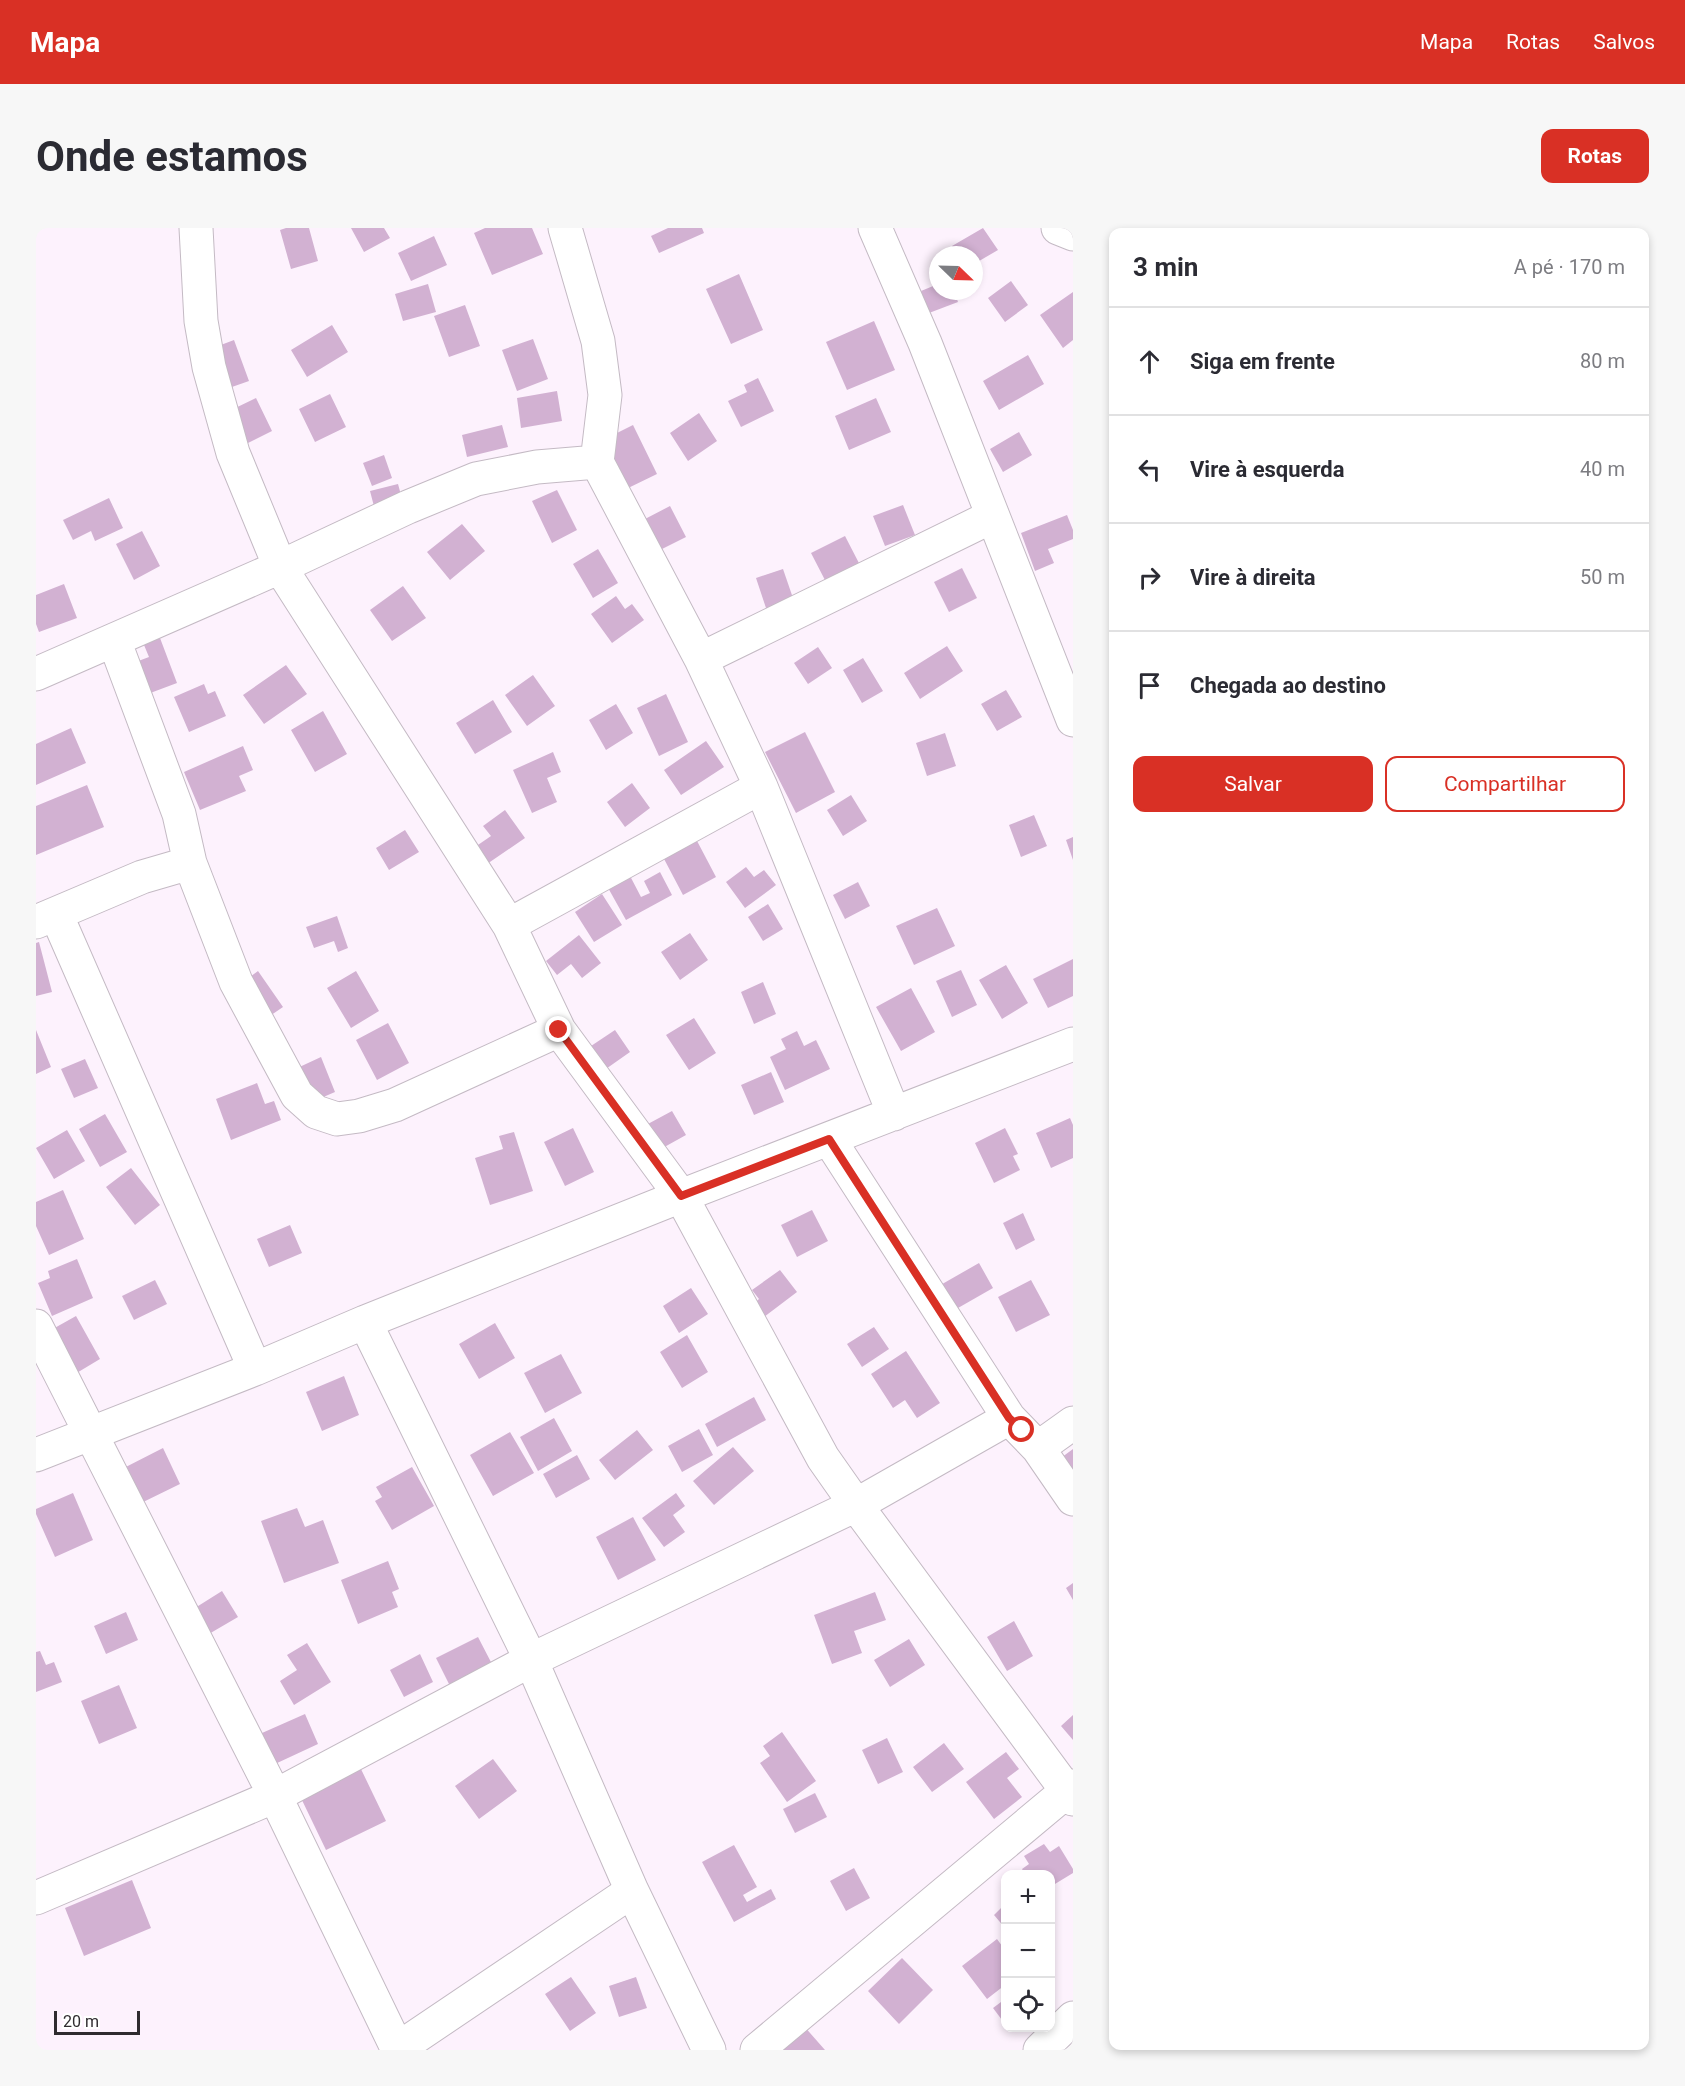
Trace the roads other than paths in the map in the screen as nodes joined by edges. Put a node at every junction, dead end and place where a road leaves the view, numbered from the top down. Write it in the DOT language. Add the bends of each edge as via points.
graph roads {
  1 [pos="196,228"];
  2 [pos="565,228"];
  3 [pos="876,228"];
  4 [pos="1058,228"];
  5 [pos="1073,234"];
  6 [pos="597,462"];
  7 [pos="993,516"];
  8 [pos="280,567"];
  9 [pos="114,640"];
  10 [pos="702,659"];
  11 [pos="36,674"];
  12 [pos="1073,720"];
  13 [pos="761,787"];
  14 [pos="190,863"];
  15 [pos="46,918"];
  16 [pos="509,925"];
  17 [pos="559,1030"];
  18 [pos="1073,1044"];
  19 [pos="894,1114"];
  20 [pos="829,1139"];
  21 [pos="681,1196"];
  22 [pos="364,1322"];
  23 [pos="36,1326"];
  24 [pos="255,1369"];
  25 [pos="1009,1418"];
  26 [pos="1073,1423"];
  27 [pos="90,1432"];
  28 [pos="1038,1448"];
  29 [pos="36,1455"];
  30 [pos="1073,1499"];
  31 [pos="856,1505"];
  32 [pos="531,1660"];
  33 [pos="1071,1792"];
  34 [pos="275,1796"];
  35 [pos="632,1891"];
  36 [pos="36,1898"];
  37 [pos="1073,2018"];
  38 [pos="397,2050"];
  39 [pos="710,2050"];
  40 [pos="757,2050"];
  41 [pos="1040,2050"];
  1 -- 8 [label="street" via="201,321 209,367 233,453"];
  2 -- 6 [label="street" via="598,341 605,395"];
  3 -- 7 [label="street"];
  4 -- 5 [label="street"];
  6 -- 8 [label="street" via="537,466 476,479"];
  6 -- 10 [label="street"];
  7 -- 10 [label="street"];
  7 -- 12 [label="street"];
  8 -- 9 [label="street"];
  8 -- 16 [label="street"];
  9 -- 11 [label="street"];
  9 -- 14 [label="street" via="178,814"];
  10 -- 13 [label="street"];
  13 -- 16 [label="street"];
  13 -- 19 [label="street"];
  14 -- 15 [label="street" via="142,878"];
  14 -- 17 [label="street" via="236,982 297,1095 316,1112 337,1119 395,1105"];
  15 -- 24 [label="street"];
  16 -- 17 [label="street"];
  17 -- 21 [label="street"];
  18 -- 19 [label="street"];
  19 -- 20 [label="street"];
  20 -- 21 [label="street"];
  20 -- 25 [label="street"];
  21 -- 22 [label="street"];
  21 -- 31 [label="street" via="823,1458"];
  22 -- 24 [label="street"];
  22 -- 32 [label="street"];
  23 -- 27 [label="street"];
  24 -- 27 [label="street"];
  25 -- 28 [label="street"];
  25 -- 31 [label="street"];
  26 -- 28 [label="street"];
  27 -- 29 [label="street"];
  27 -- 34 [label="street"];
  28 -- 30 [label="street"];
  31 -- 32 [label="street"];
  31 -- 33 [label="street"];
  32 -- 34 [label="street"];
  32 -- 35 [label="street"];
  33 -- 40 [label="street"];
  34 -- 36 [label="street"];
  34 -- 38 [label="street"];
  35 -- 38 [label="street"];
  35 -- 39 [label="street"];
  37 -- 41 [label="street"];
}
